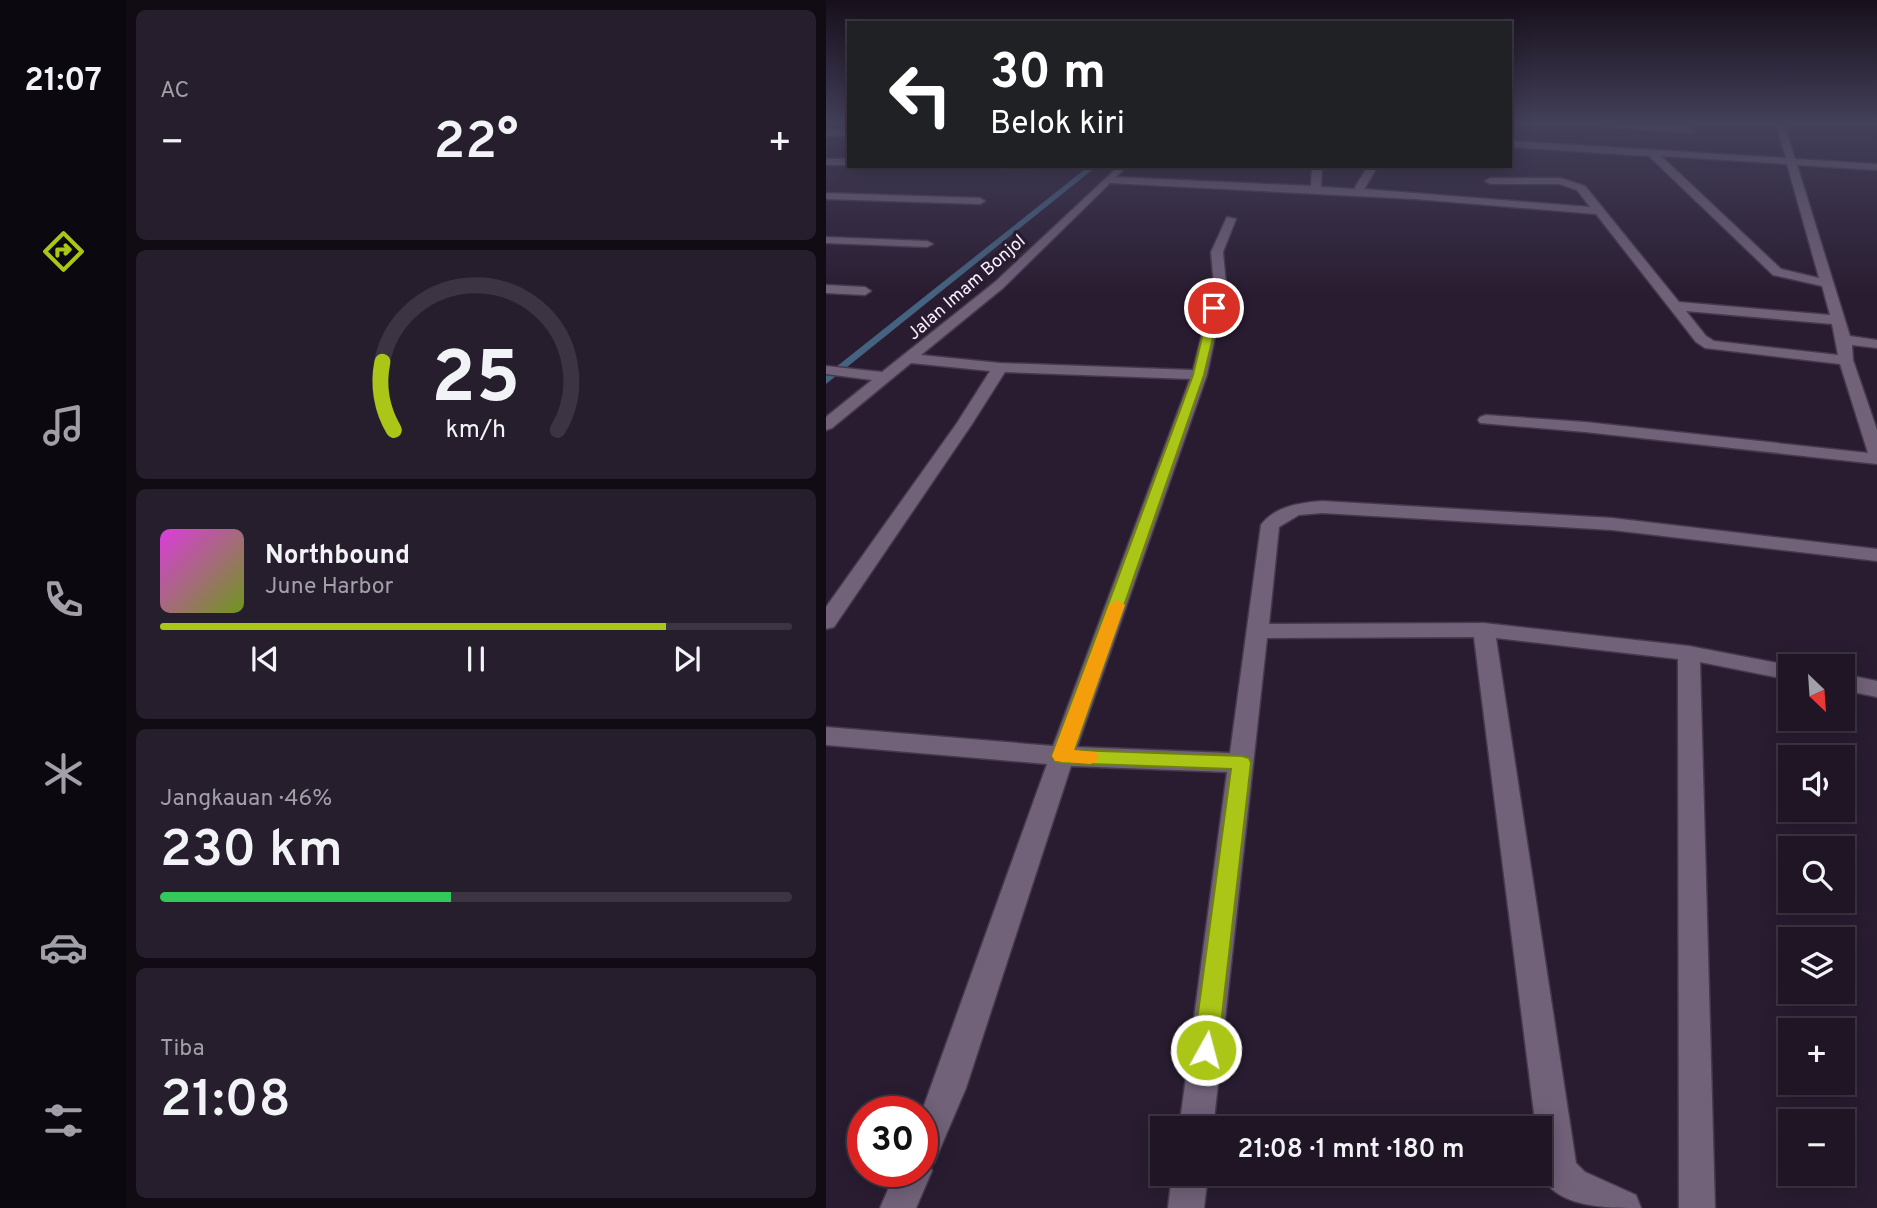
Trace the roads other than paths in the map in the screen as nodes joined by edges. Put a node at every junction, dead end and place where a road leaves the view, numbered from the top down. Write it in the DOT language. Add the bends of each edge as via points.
graph roads {
  1 [pos="1107,180"];
  2 [pos="1116,180"];
  3 [pos="1316,180"];
  4 [pos="1364,180"];
  5 [pos="1681,180"];
  6 [pos="1795,180"];
  7 [pos="1490,181"];
  8 [pos="1316,189"];
  9 [pos="1358,190"];
  10 [pos="826,196"];
  11 [pos="1481,198"];
  12 [pos="980,201"];
  13 [pos="1600,211"];
  14 [pos="1231,219"];
  15 [pos="826,240"];
  16 [pos="927,244"];
  17 [pos="1826,283"];
  18 [pos="826,289"];
  19 [pos="865,291"];
  20 [pos="1674,306"];
  21 [pos="1838,320"];
  22 [pos="1844,340"];
  23 [pos="1877,344"];
  24 [pos="911,359"];
  25 [pos="1846,360"];
  26 [pos="1000,367"];
  27 [pos="826,370"];
  28 [pos="1199,375"];
  29 [pos="887,377"];
  30 [pos="1486,420"];
  31 [pos="826,425"];
  32 [pos="1877,457"];
  33 [pos="1877,555"];
  34 [pos="826,622"];
  35 [pos="1484,630"];
  36 [pos="1259,631"];
  37 [pos="1689,653"];
  38 [pos="1778,670"];
  39 [pos="1855,684"];
  40 [pos="1877,689"];
  41 [pos="826,736"];
  42 [pos="1062,756"];
  43 [pos="1242,763"];
  44 [pos="938,1114"];
  45 [pos="1198,1116"];
  46 [pos="1189,1186"];
  47 [pos="907,1187"];
  48 [pos="898,1208"];
  49 [pos="1186,1208"];
  50 [pos="1623,1208"];
  51 [pos="1697,1208"];
  1 -- 24 [label="street, Jalan Imam Bonjol" via="999,285"];
  2 -- 8 [label="street"];
  3 -- 8 [label="street"];
  4 -- 9 [label="street"];
  5 -- 17 [label="street" via="1777,272"];
  6 -- 17 [label="street"];
  7 -- 11 [label="street"];
  7 -- 13 [label="street" via="1573,184"];
  8 -- 9 [label="street"];
  9 -- 11 [label="street"];
  10 -- 12 [label="street"];
  11 -- 13 [label="street"];
  13 -- 20 [label="street"];
  14 -- 28 [label="street" via="1217,252 1220,285"];
  15 -- 16 [label="street"];
  17 -- 21 [label="street"];
  18 -- 19 [label="street"];
  20 -- 21 [label="street"];
  20 -- 25 [label="street" via="1710,345"];
  21 -- 22 [label="street"];
  22 -- 23 [label="street"];
  22 -- 25 [label="street"];
  24 -- 26 [label="street"];
  24 -- 29 [label="street, Jalan Imam Bonjol"];
  25 -- 32 [label="street"];
  26 -- 28 [label="street"];
  26 -- 34 [label="street"];
  27 -- 29 [label="street"];
  28 -- 42 [label="street"];
  29 -- 31 [label="street, Jalan Imam Bonjol"];
  30 -- 32 [label="street"];
  33 -- 36 [label="street" via="1612,524 1302,508 1287,511 1270,525"];
  35 -- 36 [label="street"];
  35 -- 37 [label="street"];
  35 -- 50 [label="street" via="1559,1172 1572,1185"];
  36 -- 43 [label="street"];
  37 -- 38 [label="street"];
  37 -- 51 [label="street"];
  39 -- 40 [label="street"];
  41 -- 42 [label="street"];
  42 -- 43 [label="street"];
  42 -- 44 [label="street"];
  43 -- 45 [label="street"];
  46 -- 49 [label="street"];
  47 -- 48 [label="street"];
}
